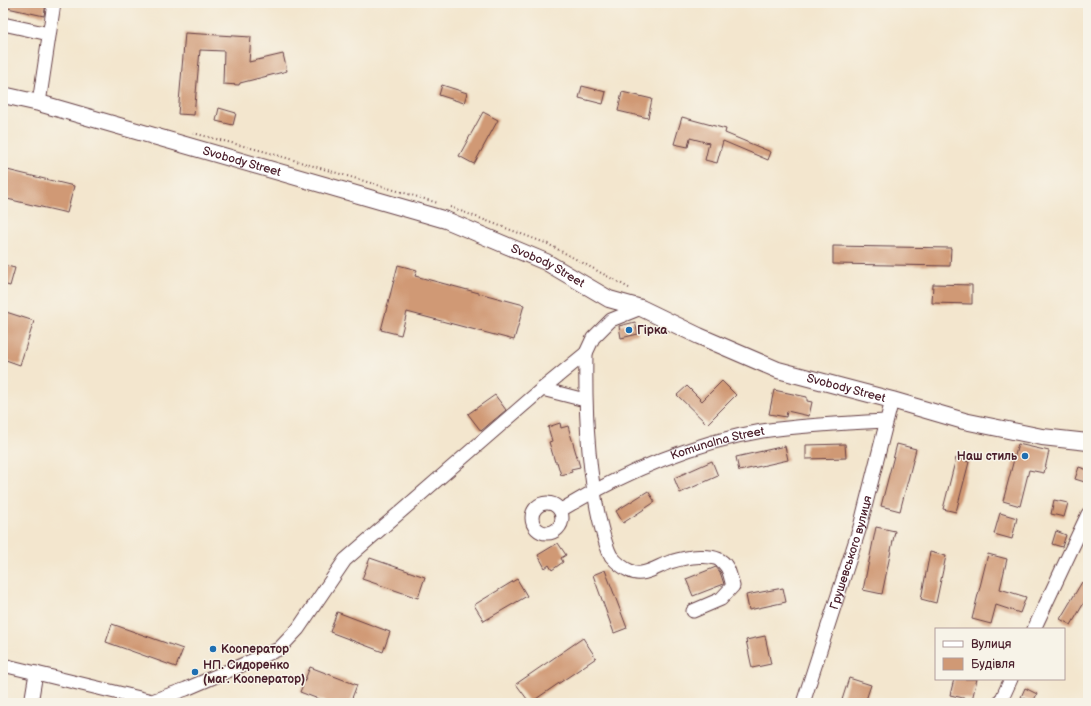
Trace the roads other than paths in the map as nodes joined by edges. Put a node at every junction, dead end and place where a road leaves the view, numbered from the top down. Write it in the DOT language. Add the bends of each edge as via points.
graph roads {
  1 [pos="54,3"];
  2 [pos="3,24"];
  3 [pos="49,34"];
  4 [pos="3,95"];
  5 [pos="39,103"];
  6 [pos="641,308"];
  7 [pos="586,353"];
  8 [pos="542,388"];
  9 [pos="585,400"];
  10 [pos="892,400"];
  11 [pos="886,421"];
  12 [pos="1088,442"];
  13 [pos="593,491"];
  14 [pos="561,510"];
  15 [pos="1088,514"];
  16 [pos="693,611"];
  17 [pos="1034,628"];
  18 [pos="3,665"];
  19 [pos="36,673"];
  20 [pos="1011,680"];
  21 [pos="151,702"];
  22 [pos="32,703"];
  23 [pos="803,703"];
  24 [pos="1000,703"];
  1 -- 3 [label="street"];
  2 -- 3 [label="street"];
  3 -- 5 [label="street"];
  4 -- 5 [label="main road, Svobody Street"];
  5 -- 6 [label="main road, Svobody Street" via="446,220 546,262 610,299"];
  6 -- 7 [label="street" via="611,320 592,338"];
  6 -- 10 [label="main road, Svobody Street" via="778,370"];
  7 -- 8 [label="street"];
  7 -- 9 [label="street"];
  8 -- 9 [label="street"];
  8 -- 21 [label="street" via="344,560 298,629 278,649 193,687"];
  9 -- 13 [label="street"];
  10 -- 11 [label="street, Грушевського вулиця"];
  10 -- 12 [label="main road, Svobody Street" via="964,421 1042,437"];
  11 -- 13 [label="street, Komunalna Street" via="817,424 761,431 709,443 630,472"];
  11 -- 23 [label="street, Грушевського вулиця" via="860,527"];
  13 -- 14 [label="street, Komunalna Street"];
  13 -- 16 [label="street" via="603,535 611,555 631,572 642,573 670,562 704,556 718,558 726,565 732,586 721,599"];
  15 -- 17 [label="street"];
  18 -- 19 [label="street"];
  19 -- 21 [label="street"];
  19 -- 22 [label="street"];
  20 -- 24 [label="street"];
}
